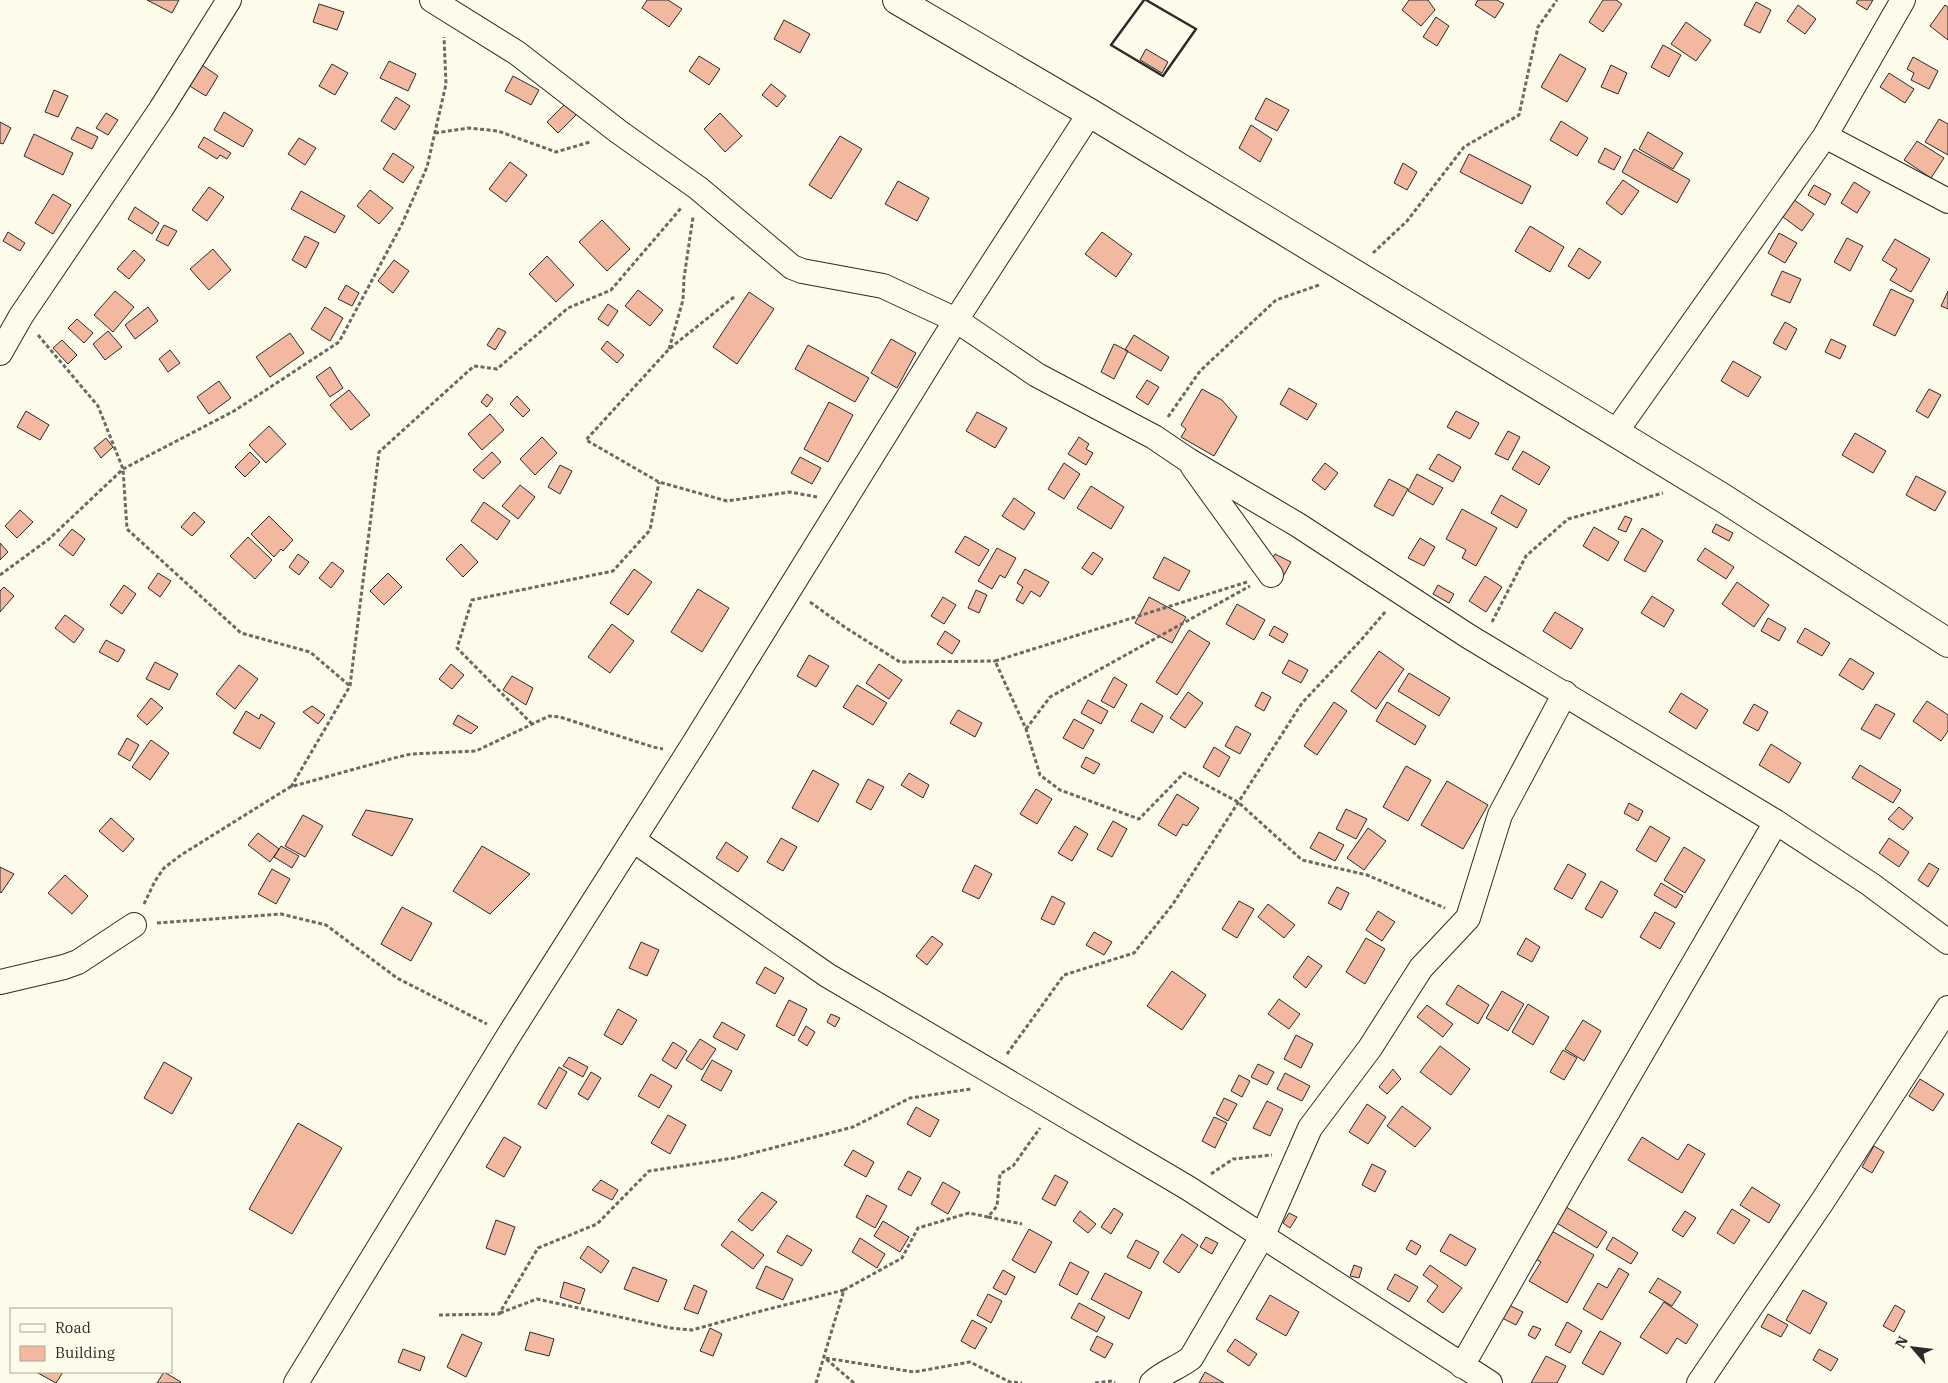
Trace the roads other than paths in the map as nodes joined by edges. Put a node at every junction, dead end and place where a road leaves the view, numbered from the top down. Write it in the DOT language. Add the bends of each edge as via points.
graph roads {
  1 [pos="229,0"];
  2 [pos="897,0"];
  3 [pos="1903,0"];
  4 [pos="437,3"];
  5 [pos="1090,113"];
  6 [pos="1825,136"];
  7 [pos="1948,201"];
  8 [pos="956,320"];
  9 [pos="0,353"];
  10 [pos="1615,433"];
  11 [pos="1188,460"];
  12 [pos="1271,575"];
  13 [pos="1948,643"];
  14 [pos="1565,694"];
  15 [pos="1776,822"];
  16 [pos="633,840"];
  17 [pos="134,925"];
  18 [pos="1948,942"];
  19 [pos="0,982"];
  20 [pos="1948,1008"];
  21 [pos="1263,1235"];
  22 [pos="1462,1366"];
  23 [pos="296,1383"];
  24 [pos="1152,1383"];
  25 [pos="1490,1383"];
  26 [pos="1699,1383"];
  1 -- 9 [label="street" via="161,109 21,316"];
  2 -- 5 [label="main road"];
  3 -- 6 [label="street"];
  4 -- 8 [label="street" via="517,54 698,188 792,267 883,286"];
  5 -- 8 [label="street"];
  5 -- 10 [label="main road"];
  6 -- 7 [label="street"];
  6 -- 10 [label="street"];
  8 -- 11 [label="street" via="1037,374 1154,437"];
  8 -- 16 [label="street"];
  10 -- 13 [label="main road"];
  11 -- 12 [label="street"];
  11 -- 14 [label="street" via="1298,525 1468,636"];
  14 -- 15 [label="street"];
  14 -- 21 [label="street" via="1500,815 1468,918 1422,968 1370,1048 1310,1128"];
  15 -- 18 [label="street" via="1870,884"];
  15 -- 22 [label="street"];
  16 -- 21 [label="street" via="827,975"];
  16 -- 23 [label="street"];
  17 -- 19 [label="street" via="78,962"];
  20 -- 26 [label="street"];
  21 -- 22 [label="street"];
  21 -- 24 [label="street" via="1190,1358"];
  22 -- 25 [label="street"];
}
